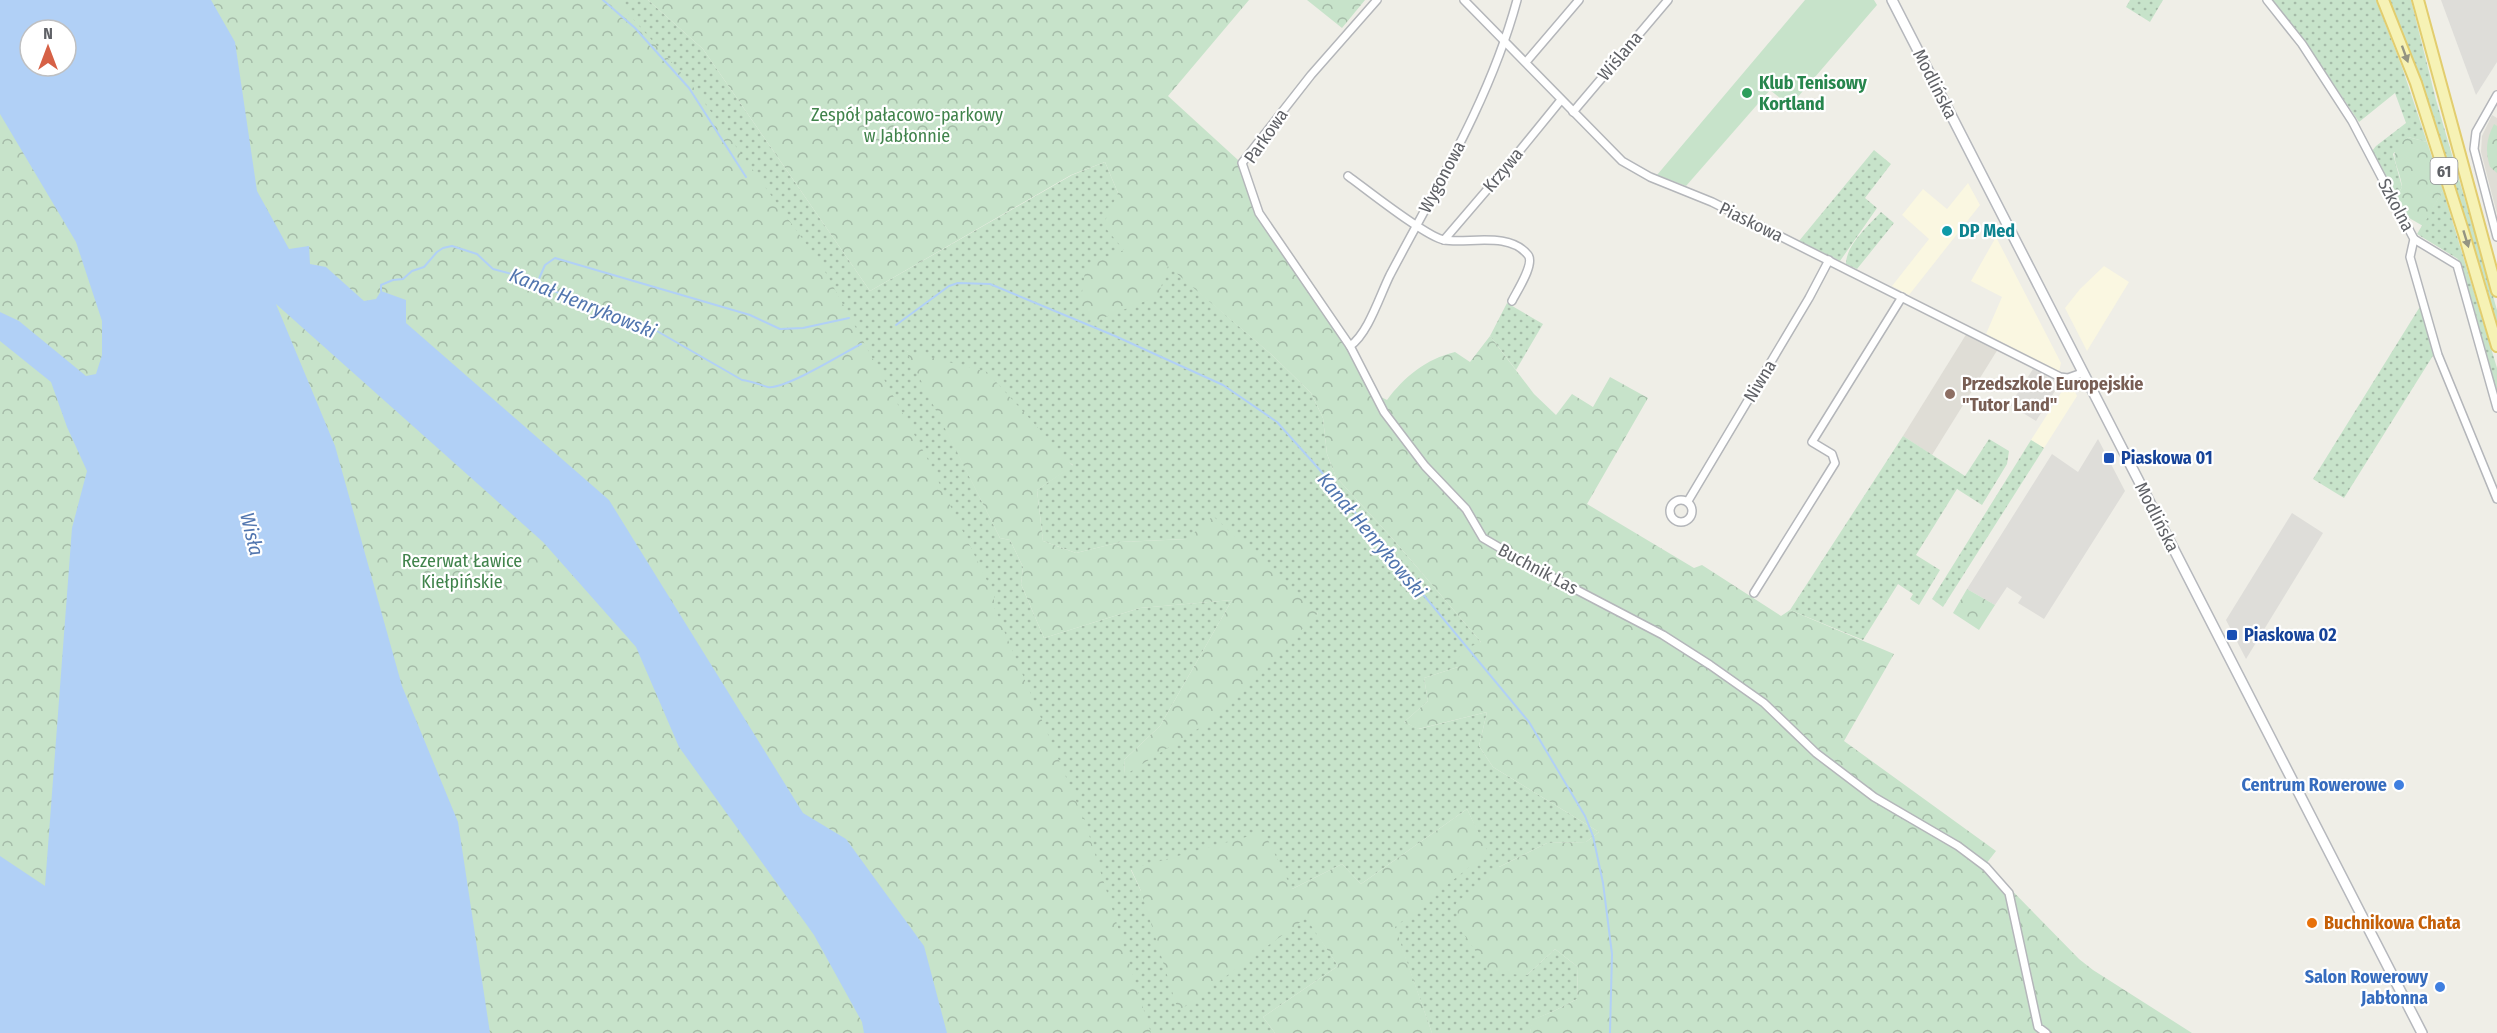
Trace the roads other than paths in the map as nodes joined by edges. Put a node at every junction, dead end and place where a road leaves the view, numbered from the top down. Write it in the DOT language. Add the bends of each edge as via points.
graph roads {
  1 [pos="1377,0"];
  2 [pos="1464,0"];
  3 [pos="1517,0"];
  4 [pos="1579,0"];
  5 [pos="1668,0"];
  6 [pos="1892,0"];
  7 [pos="2267,0"];
  8 [pos="2383,0"];
  9 [pos="2418,0"];
  10 [pos="1506,43"];
  11 [pos="1526,62"];
  12 [pos="2497,95"];
  13 [pos="1561,100"];
  14 [pos="1573,112"];
  15 [pos="1348,176"];
  16 [pos="1417,224"];
  17 [pos="2497,237"];
  18 [pos="2414,239"];
  19 [pos="1444,240"];
  20 [pos="1829,260"];
  21 [pos="2497,291"];
  22 [pos="1902,297"];
  23 [pos="1512,301"];
  24 [pos="1350,346"];
  25 [pos="2497,346"];
  26 [pos="2082,373"];
  27 [pos="2497,408"];
  28 [pos="2497,499"];
  29 [pos="1688,501"];
  30 [pos="1754,593"];
  31 [pos="2046,1033"];
  32 [pos="2422,1033"];
  1 -- 24 [label="street, Parkowa" via="1242,163 1259,213"];
  2 -- 10 [label="street, Piaskowa"];
  3 -- 10 [label="street, Wygonowa"];
  4 -- 11 [label="street"];
  5 -- 14 [label="street, Wiślana"];
  6 -- 26 [label="main road, Modlińska"];
  7 -- 18 [label="street, Szkolna" via="2302,44 2352,121"];
  8 -- 25 [label="main road, 61, one-way" via="2419,94"];
  9 -- 21 [label="main road, 61"];
  10 -- 11 [label="street, Piaskowa"];
  10 -- 16 [label="street, Wygonowa"];
  11 -- 13 [label="street, Piaskowa"];
  12 -- 17 [label="street" via="2476,132 2474,149"];
  13 -- 14 [label="street, Piaskowa"];
  13 -- 19 [label="street, Krzywa"];
  14 -- 20 [label="street, Piaskowa" via="1605,147 1634,169 1712,202"];
  15 -- 16 [label="street"];
  16 -- 19 [label="street"];
  16 -- 24 [label="street, Wygonowa" via="1359,340"];
  18 -- 27 [label="street" via="2457,265"];
  18 -- 28 [label="street, Szkolna" via="2410,257 2438,355"];
  19 -- 23 [label="street" via="1492,240 1526,253 1529,267"];
  20 -- 22 [label="street, Piaskowa"];
  20 -- 29 [label="street, Niwna"];
  22 -- 26 [label="street, Piaskowa" via="2060,377"];
  22 -- 30 [label="street" via="1812,442 1832,454 1835,463"];
  24 -- 31 [label="street, Buchnik Las" via="1384,412 1425,466 1466,509 1483,538 1663,634 1764,703 1816,753 1850,779 1986,867 2009,893 2038,1027"];
  26 -- 32 [label="main road, Modlińska"];
}
